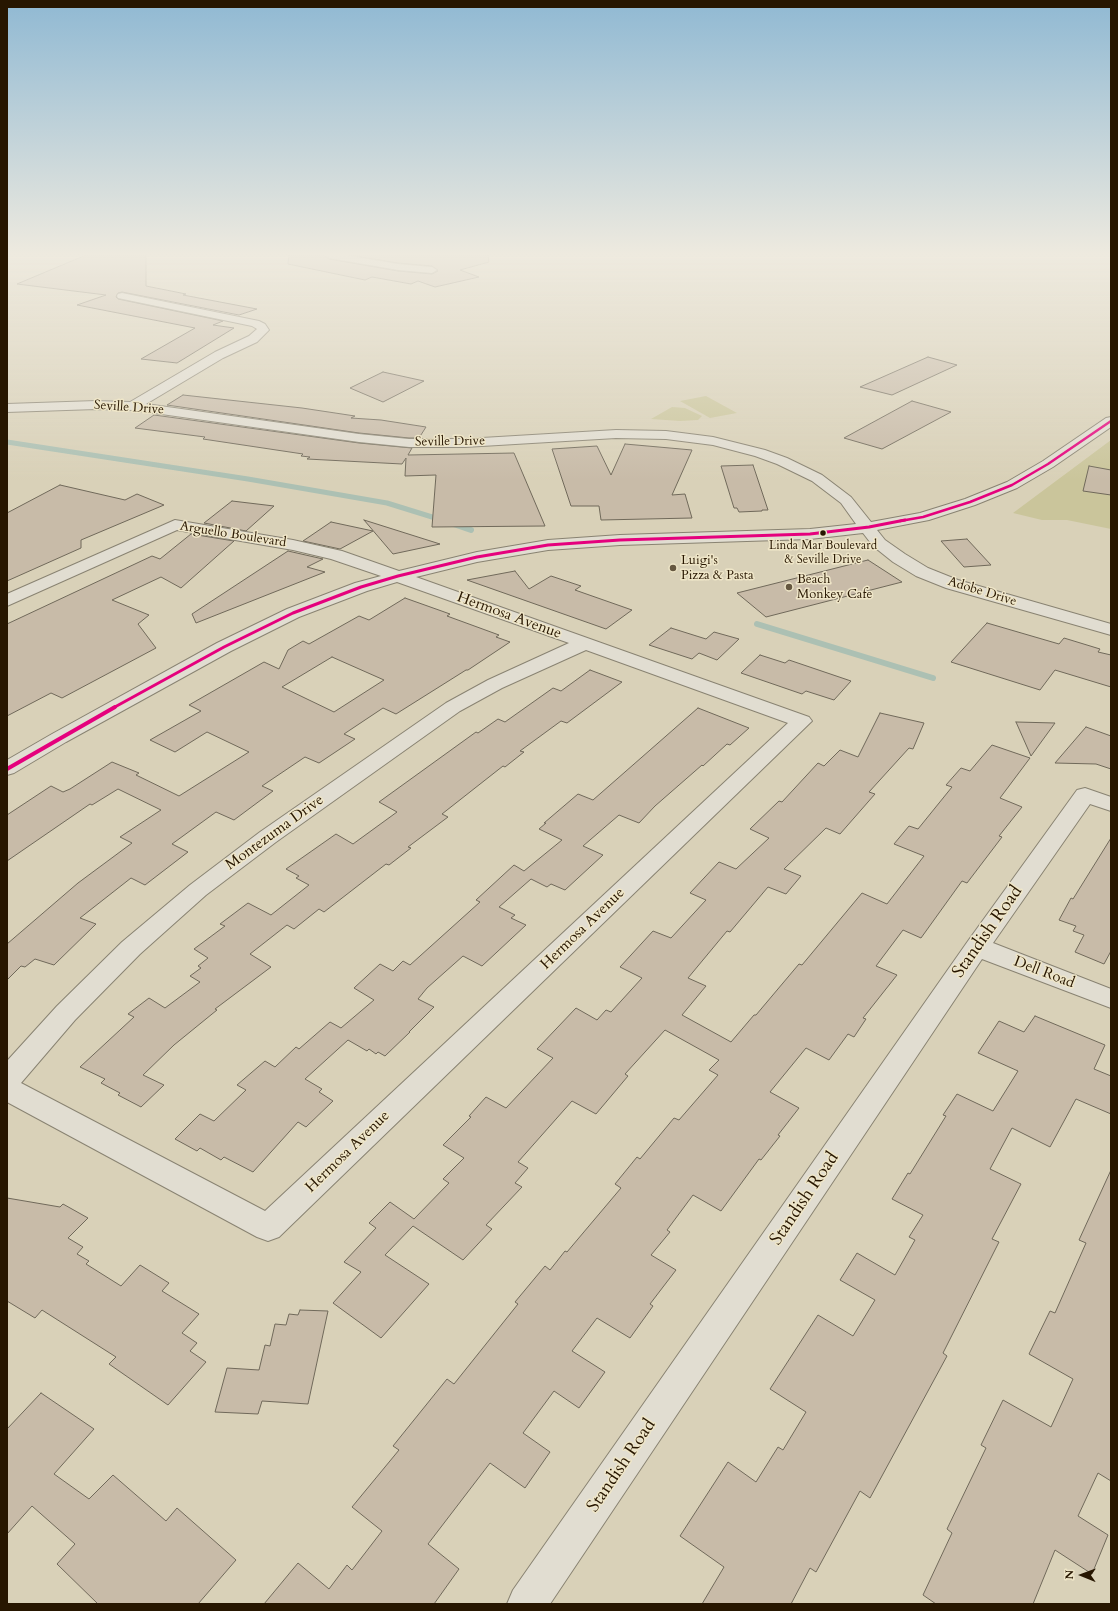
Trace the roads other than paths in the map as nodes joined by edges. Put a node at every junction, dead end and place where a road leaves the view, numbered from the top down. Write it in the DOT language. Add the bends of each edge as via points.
graph roads {
  1 [pos="263,330"];
  2 [pos="133,406"];
  3 [pos="7,408"];
  4 [pos="1111,421"];
  5 [pos="869,527"];
  6 [pos="398,576"];
  7 [pos="7,601"];
  8 [pos="1111,630"];
  9 [pos="585,643"];
  10 [pos="7,769"];
  11 [pos="1098,800"];
  12 [pos="977,947"];
  13 [pos="1111,999"];
  14 [pos="7,1080"];
  15 [pos="7,1089"];
  16 [pos="527,1604"];
  1 -- 2 [label="street" via="253,339 219,354"];
  2 -- 3 [label="street, Seville Drive"];
  2 -- 5 [label="street, Seville Drive" via="409,443 465,443 616,434 689,437 760,453 800,469 833,489 851,505"];
  4 -- 5 [label="street" via="1030,475 992,494 923,517"];
  5 -- 6 [label="street" via="810,534 620,540 548,546 477,557"];
  5 -- 8 [label="street, Adobe Drive" via="879,543 922,572 952,584"];
  6 -- 7 [label="street, Arguello Boulevard" via="315,550 175,525"];
  6 -- 9 [label="street, Hermosa Avenue"];
  6 -- 10 [label="street" via="327,600 261,629 59,738"];
  9 -- 14 [label="street, Montezuma Drive" via="495,684 453,707 198,890 131,948 66,1013"];
  9 -- 15 [label="street, Hermosa Avenue" via="802,721 268,1228"];
  11 -- 12 [label="street, Standish Road"];
  12 -- 13 [label="street, Dell Road"];
  12 -- 16 [label="street, Standish Road"];
}
